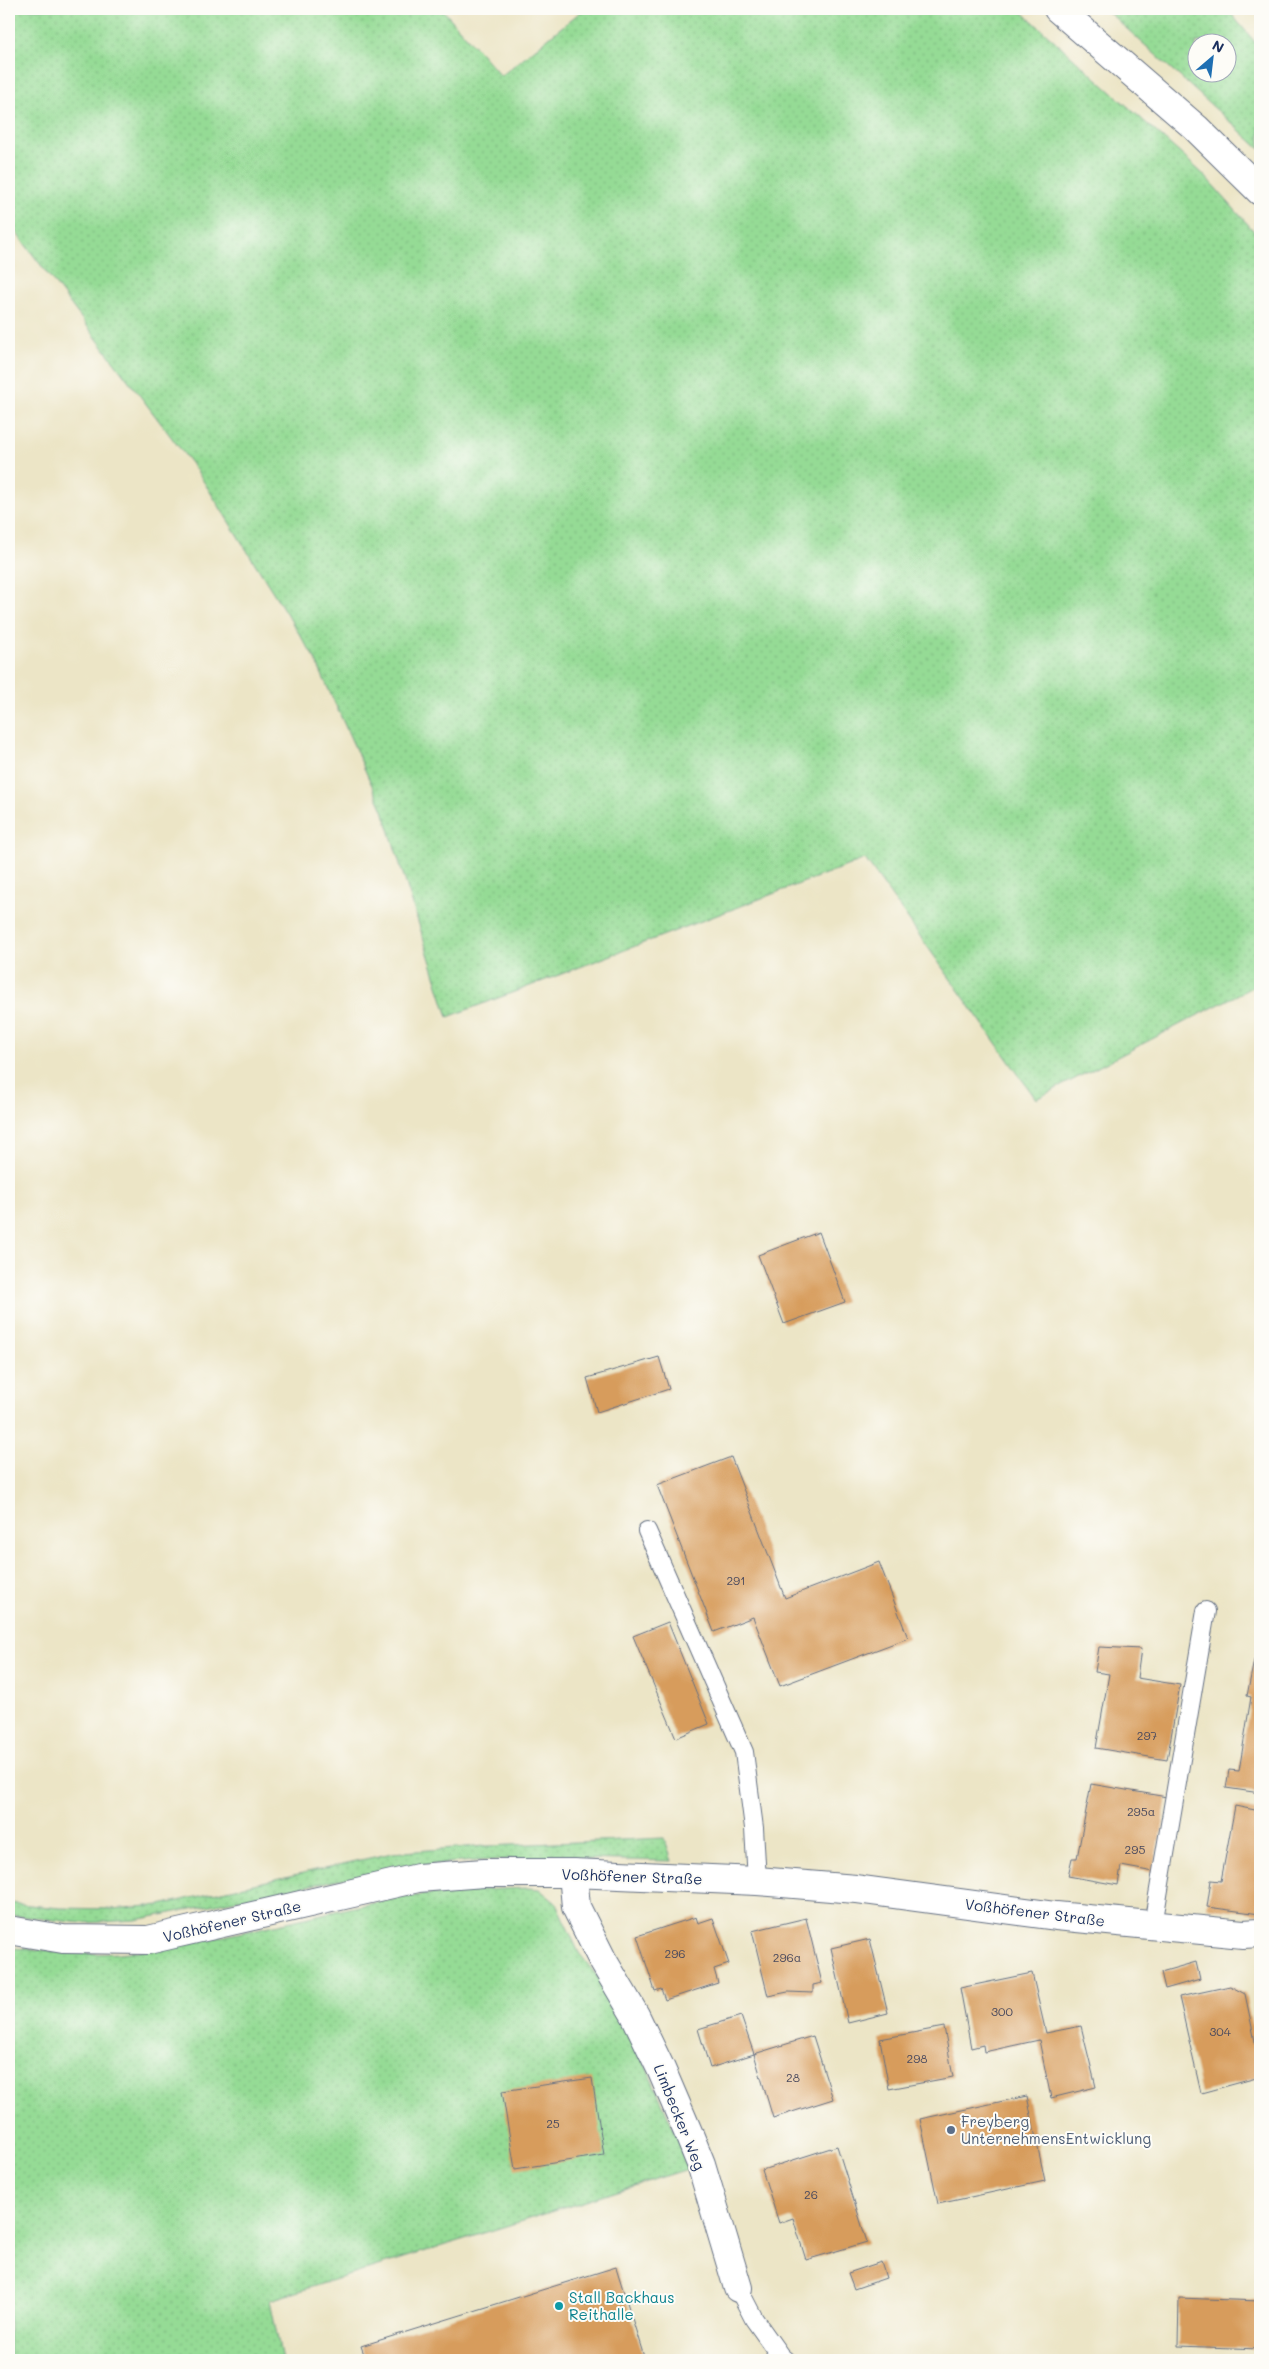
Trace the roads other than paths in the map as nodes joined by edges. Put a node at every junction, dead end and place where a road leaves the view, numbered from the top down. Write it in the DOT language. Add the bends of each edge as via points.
graph roads {
  1 [pos="1058,9"];
  2 [pos="1260,191"];
  3 [pos="647,1531"];
  4 [pos="1206,1611"];
  5 [pos="573,1873"];
  6 [pos="757,1881"];
  7 [pos="1152,1925"];
  8 [pos="9,1930"];
  9 [pos="1260,1933"];
  10 [pos="738,2288"];
  11 [pos="785,2360"];
  1 -- 2 [label="street" via="1196,128"];
  3 -- 6 [label="lane" via="744,1752"];
  4 -- 7 [label="lane"];
  5 -- 6 [label="street, Voßhöfener Straße"];
  5 -- 8 [label="street, Voßhöfener Straße" via="484,1873 418,1878 148,1940 63,1939"];
  5 -- 10 [label="street, Limbecker Weg" via="576,1908 644,2033 688,2132"];
  6 -- 7 [label="street, Voßhöfener Straße" via="856,1889 1056,1916"];
  7 -- 9 [label="street, Voßhöfener Straße"];
  10 -- 11 [label="lane, Limbecker Weg" via="754,2319"];
}
